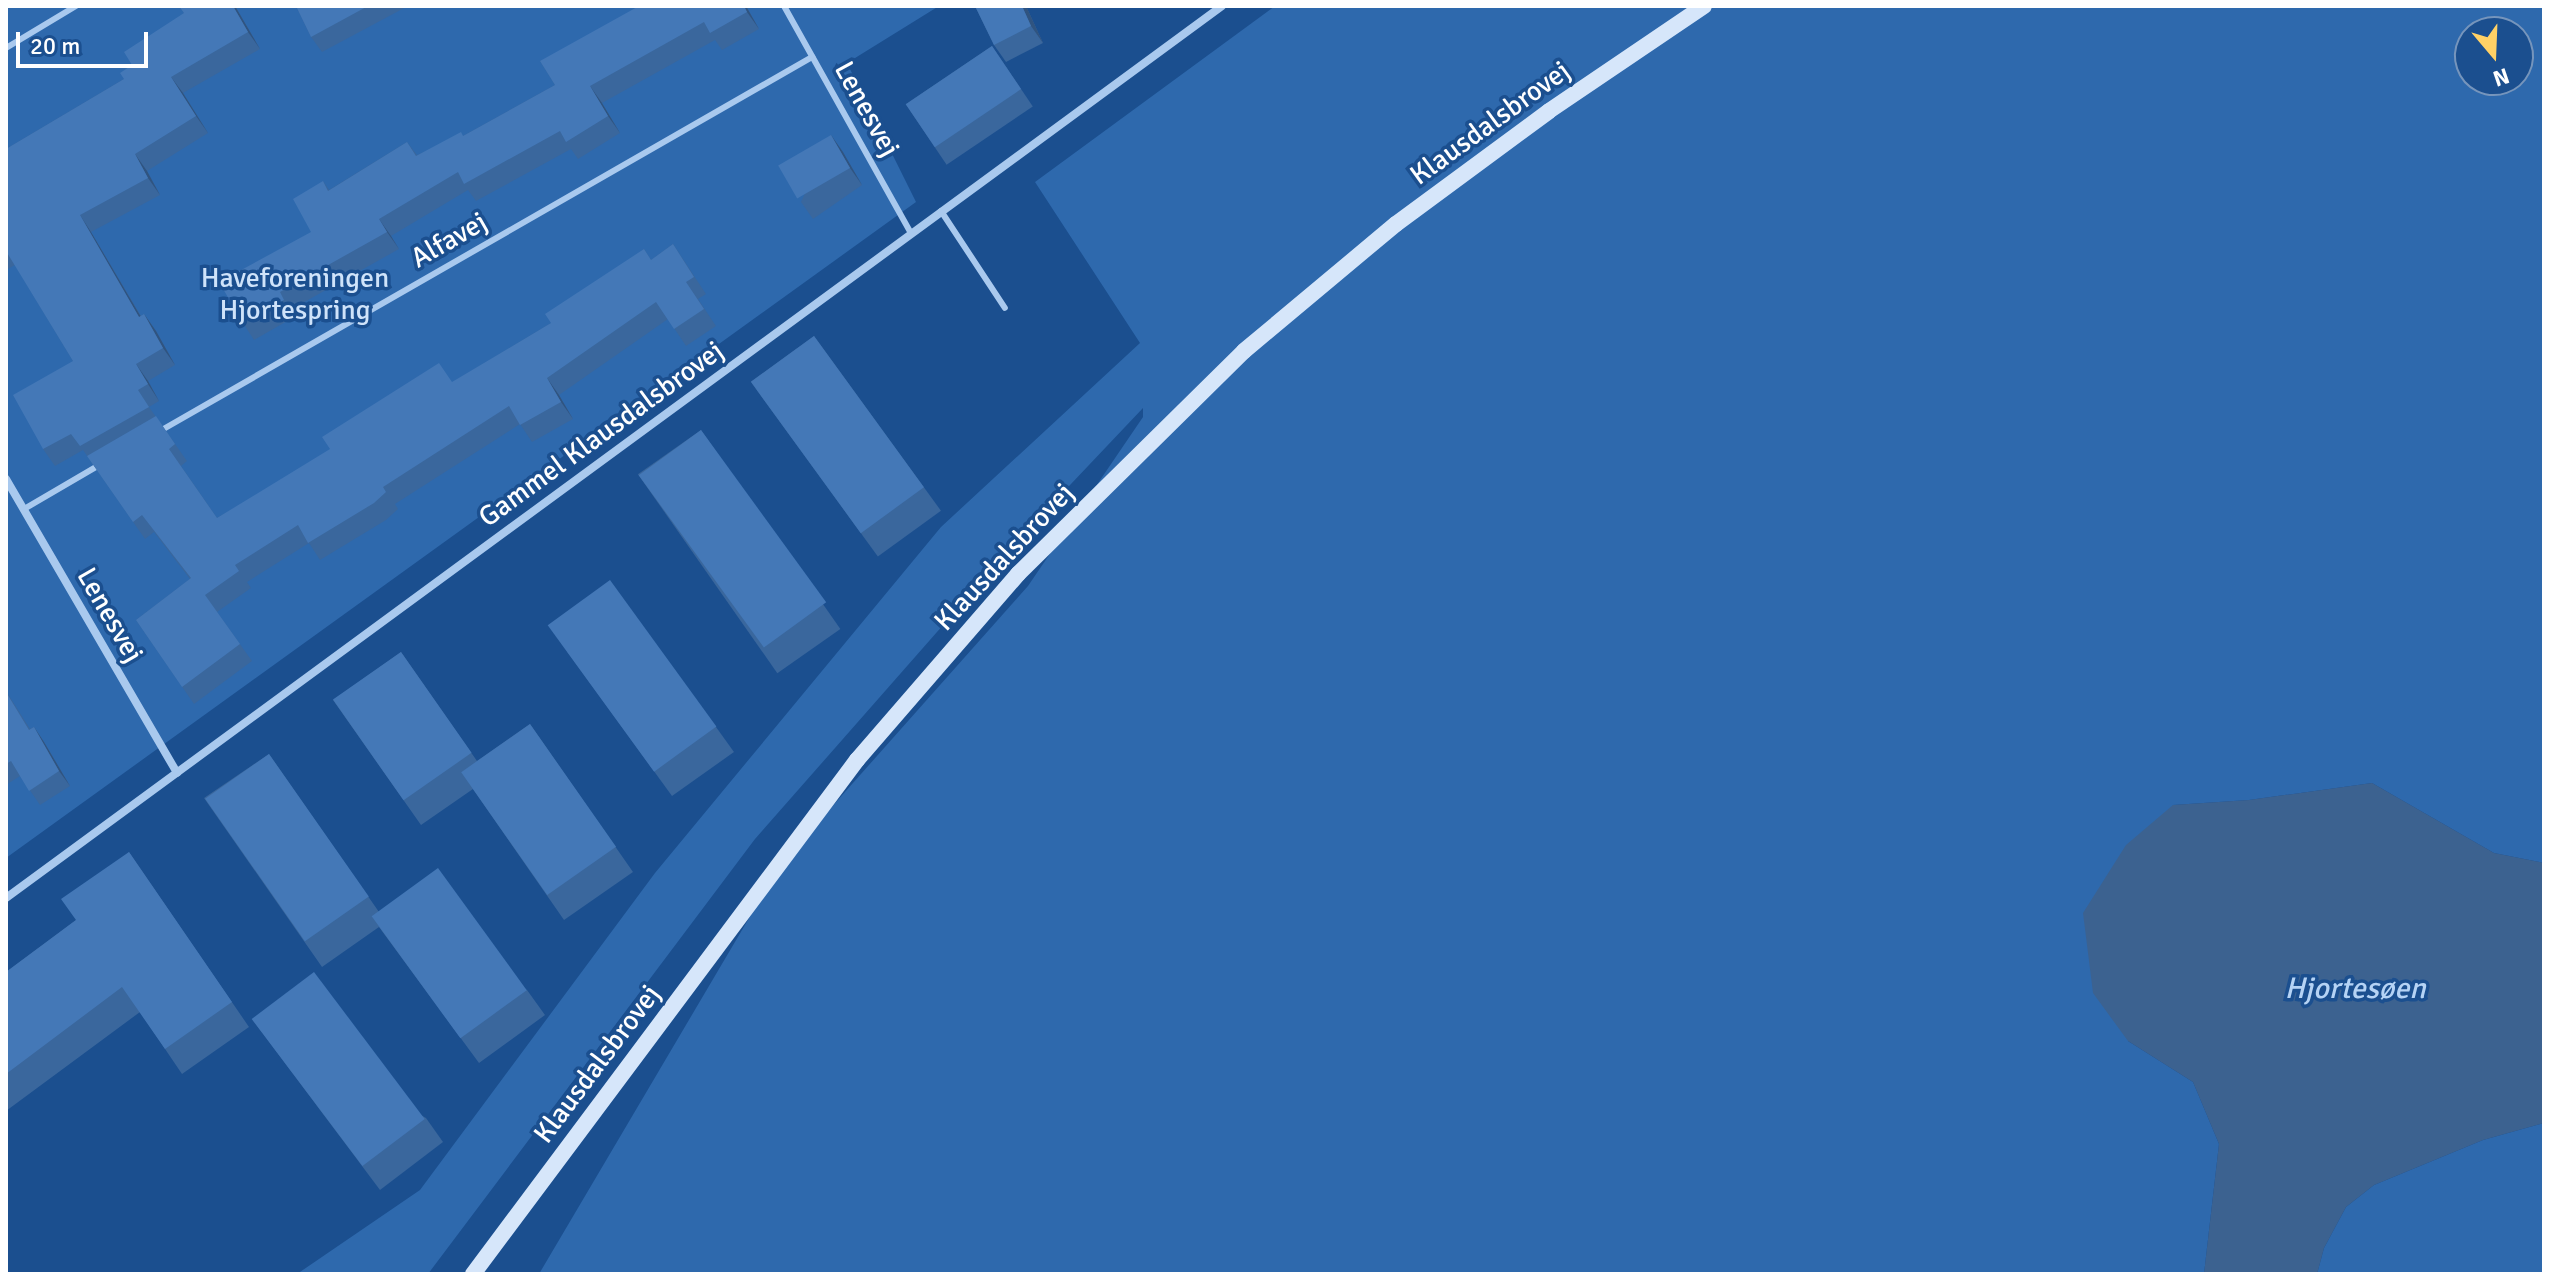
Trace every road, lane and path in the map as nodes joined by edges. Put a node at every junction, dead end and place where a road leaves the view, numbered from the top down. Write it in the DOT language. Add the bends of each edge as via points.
graph roads {
  1 [pos="76,6"];
  2 [pos="784,6"];
  3 [pos="1222,6"];
  4 [pos="1704,6"];
  5 [pos="6,48"];
  6 [pos="812,57"];
  7 [pos="941,211"];
  8 [pos="911,233"];
  9 [pos="1005,308"];
  10 [pos="148,437"];
  11 [pos="107,461"];
  12 [pos="6,479"];
  13 [pos="24,509"];
  14 [pos="177,773"];
  15 [pos="6,898"];
  16 [pos="473,1274"];
  1 -- 5 [label="lane"];
  2 -- 6 [label="lane, Lenesvej"];
  3 -- 7 [label="street, Gammel Klausdalsbrovej"];
  4 -- 16 [label="street, Klausdalsbrovej" via="1396,224 1244,351 1018,574 857,760"];
  6 -- 8 [label="lane, Lenesvej"];
  6 -- 10 [label="lane, Alfavej"];
  7 -- 8 [label="street, Gammel Klausdalsbrovej"];
  7 -- 9 [label="lane"];
  8 -- 14 [label="street, Gammel Klausdalsbrovej"];
  11 -- 13 [label="lane"];
  12 -- 13 [label="street, Lenesvej"];
  13 -- 14 [label="street, Lenesvej"];
  14 -- 15 [label="street, Gammel Klausdalsbrovej"];
}
